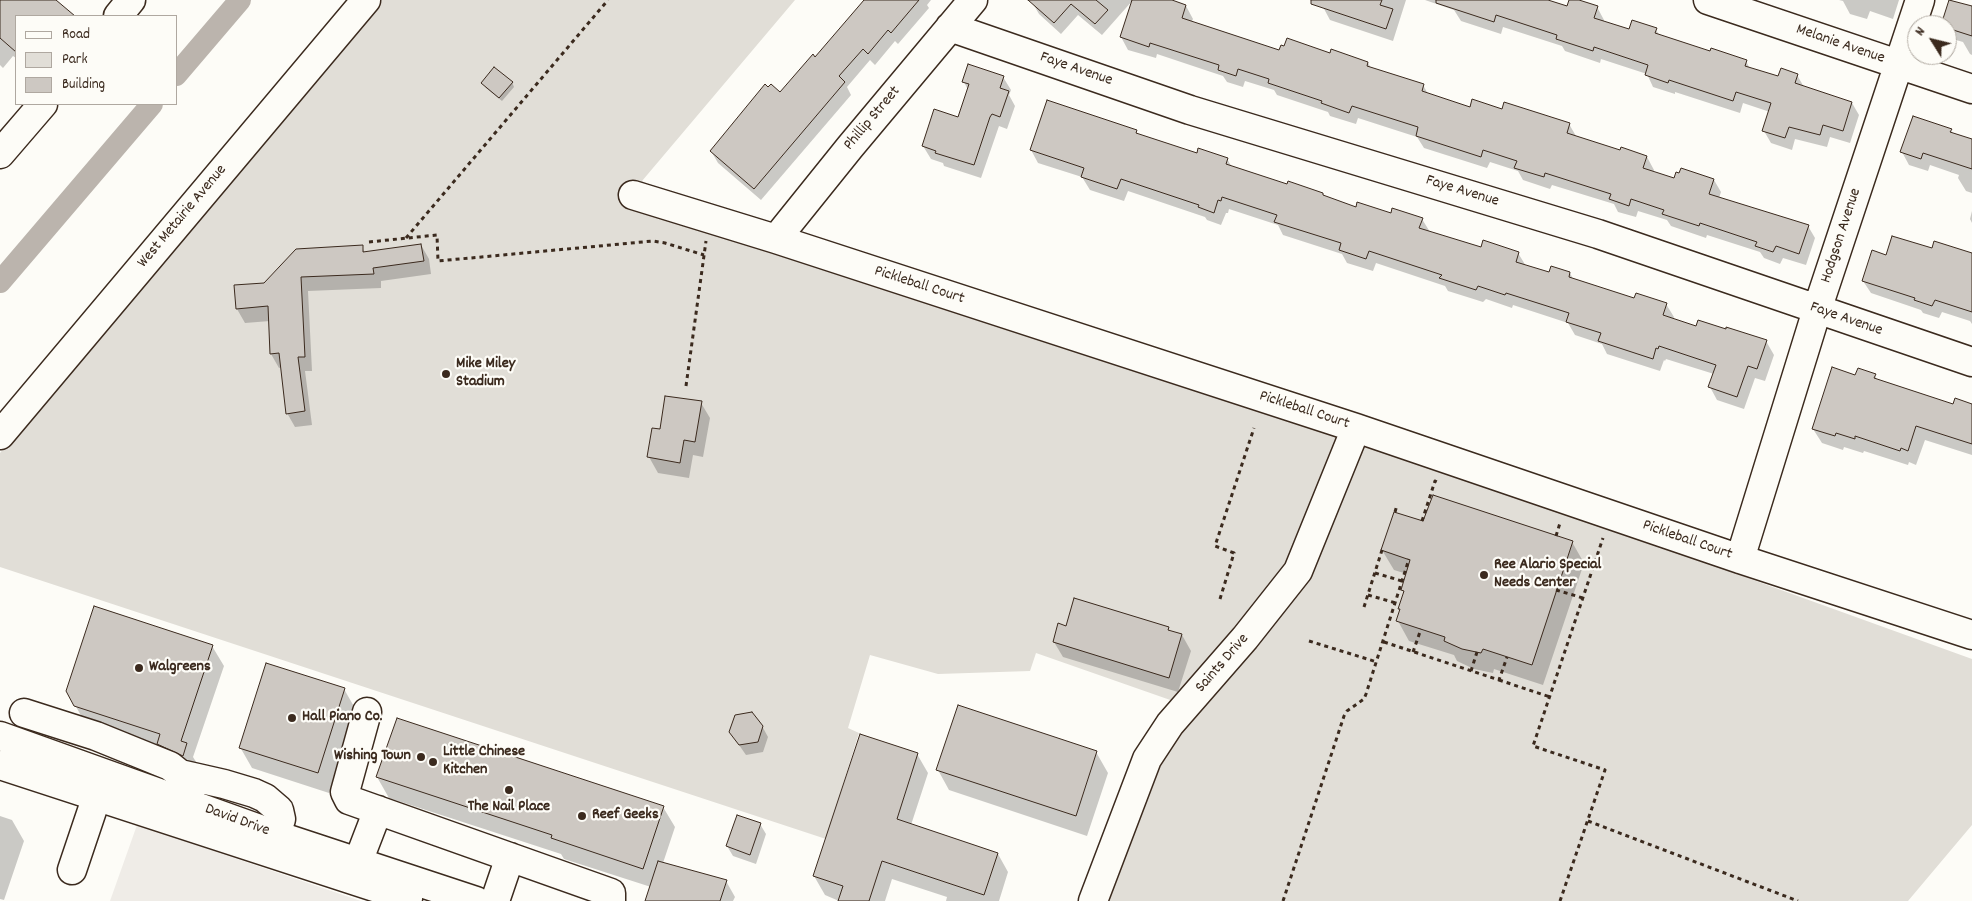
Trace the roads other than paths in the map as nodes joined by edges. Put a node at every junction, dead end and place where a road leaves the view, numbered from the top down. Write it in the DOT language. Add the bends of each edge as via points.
graph roads {
  1 [pos="131,0"];
  2 [pos="366,0"];
  3 [pos="973,0"];
  4 [pos="1708,0"];
  5 [pos="1920,0"];
  6 [pos="119,15"];
  7 [pos="950,27"];
  8 [pos="1898,64"];
  9 [pos="1972,89"];
  10 [pos="42,105"];
  11 [pos="0,154"];
  12 [pos="633,195"];
  13 [pos="776,240"];
  14 [pos="1817,310"];
  15 [pos="1972,362"];
  16 [pos="1356,428"];
  17 [pos="0,435"];
  18 [pos="1740,559"];
  19 [pos="1972,635"];
  20 [pos="367,712"];
  21 [pos="24,714"];
  22 [pos="0,736"];
  23 [pos="0,765"];
  24 [pos="180,774"];
  25 [pos="101,785"];
  26 [pos="186,802"];
  27 [pos="378,810"];
  28 [pos="276,834"];
  29 [pos="510,857"];
  30 [pos="358,862"];
  31 [pos="72,870"];
  32 [pos="416,901"];
  33 [pos="476,901"];
  34 [pos="495,901"];
  35 [pos="611,901"];
  36 [pos="1094,901"];
  1 -- 6 [label="street"];
  2 -- 17 [label="street, West Metairie Avenue"];
  3 -- 7 [label="street, Phillip Street"];
  4 -- 8 [label="street, Melanie Avenue"];
  5 -- 8 [label="street, Hodgson Avenue"];
  7 -- 13 [label="street, Phillip Street"];
  7 -- 14 [label="street, Faye Avenue" via="1190,110 1598,234"];
  8 -- 9 [label="street, Melanie Avenue"];
  8 -- 14 [label="street, Hodgson Avenue"];
  10 -- 11 [label="street"];
  12 -- 13 [label="street, Pickleball Court"];
  13 -- 16 [label="street, Pickleball Court"];
  14 -- 15 [label="street, Faye Avenue"];
  14 -- 18 [label="street, Hodgson Avenue"];
  16 -- 18 [label="street, Pickleball Court"];
  16 -- 36 [label="street, Saints Drive" via="1298,571 1170,724 1147,759"];
  18 -- 19 [label="street, Pickleball Court"];
  20 -- 27 [label="street" via="345,792 349,800"];
  21 -- 24 [label="street" via="96,736 162,762"];
  22 -- 25 [label="street, David Drive"];
  23 -- 25 [label="street, David Drive"];
  24 -- 26 [label="street" via="190,793"];
  24 -- 28 [label="street" via="265,798 279,810 281,819"];
  25 -- 26 [label="street, David Drive"];
  25 -- 31 [label="street"];
  25 -- 32 [label="street, David Drive"];
  26 -- 28 [label="street, David Drive"];
  27 -- 29 [label="street"];
  27 -- 30 [label="street"];
  28 -- 30 [label="street, David Drive"];
  29 -- 34 [label="street"];
  29 -- 35 [label="street" via="611,893"];
  30 -- 33 [label="street, David Drive"];
}
